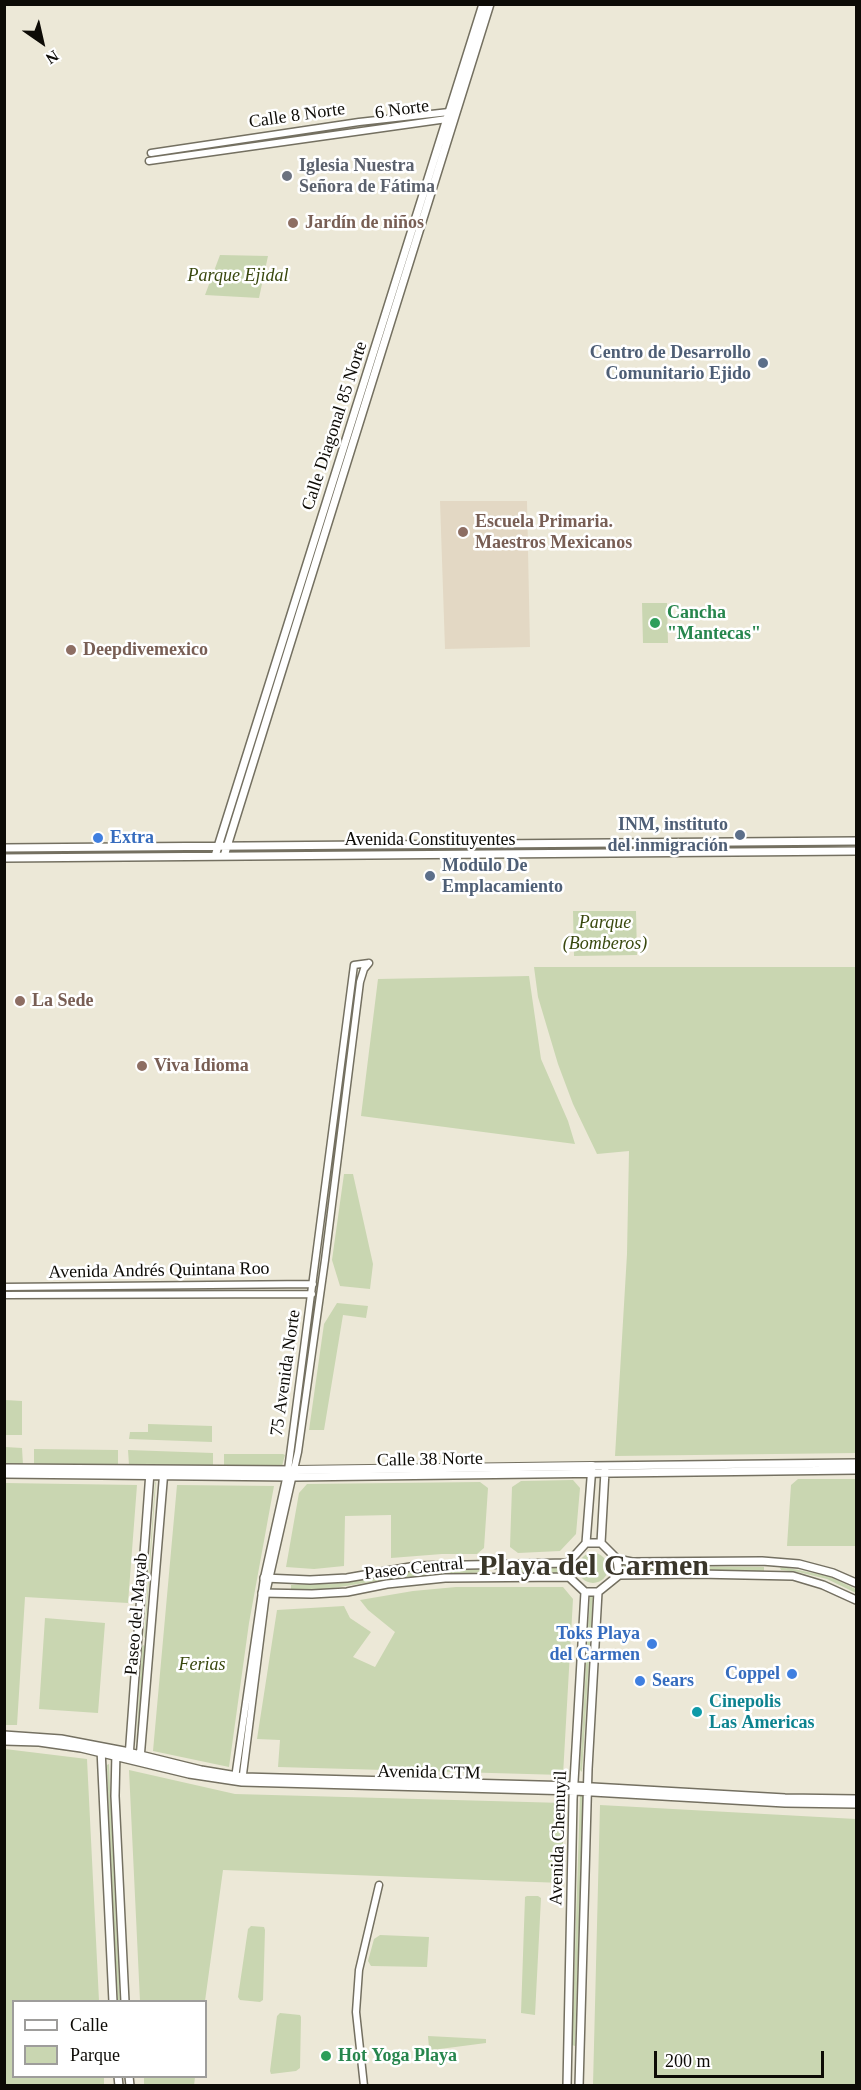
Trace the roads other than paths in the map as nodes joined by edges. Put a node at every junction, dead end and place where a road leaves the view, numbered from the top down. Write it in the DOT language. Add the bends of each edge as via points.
graph roads {
  1 [pos="483,4"];
  2 [pos="490,4"];
  3 [pos="448,115"];
  4 [pos="151,153"];
  5 [pos="148,161"];
  6 [pos="856,841"];
  7 [pos="218,847"];
  8 [pos="227,847"];
  9 [pos="4,848"];
  10 [pos="856,851"];
  11 [pos="214,856"];
  12 [pos="224,856"];
  13 [pos="4,858"];
  14 [pos="313,1284"];
  15 [pos="4,1287"];
  16 [pos="312,1294"];
  17 [pos="4,1295"];
  18 [pos="856,1463"];
  19 [pos="4,1468"];
  20 [pos="605,1469"];
  21 [pos="592,1470"];
  22 [pos="856,1470"];
  23 [pos="164,1472"];
  24 [pos="150,1473"];
  25 [pos="4,1474"];
  26 [pos="290,1474"];
  27 [pos="586,1543"];
  28 [pos="601,1543"];
  29 [pos="617,1559"];
  30 [pos="568,1563"];
  31 [pos="619,1575"];
  32 [pos="569,1577"];
  33 [pos="267,1578"];
  34 [pos="856,1583"];
  35 [pos="585,1592"];
  36 [pos="598,1592"];
  37 [pos="264,1593"];
  38 [pos="856,1600"];
  39 [pos="4,1735"];
  40 [pos="4,1741"];
  41 [pos="101,1750"];
  42 [pos="116,1753"];
  43 [pos="129,1756"];
  44 [pos="140,1758"];
  45 [pos="245,1761"];
  46 [pos="259,1778"];
  47 [pos="239,1779"];
  48 [pos="575,1789"];
  49 [pos="588,1790"];
  50 [pos="856,1799"];
  51 [pos="856,1804"];
  52 [pos="379,1885"];
  53 [pos="113,2000"];
  54 [pos="125,2000"];
  55 [pos="364,2085"];
  56 [pos="567,2085"];
  57 [pos="579,2085"];
  1 -- 3 [label="main road, Calle Diagonal 85 Norte"];
  2 -- 8 [label="main road, Calle Diagonal 85 Norte"];
  3 -- 4 [label="street, Calle 8 Norte" via="360,122"];
  3 -- 5 [label="street, 6 Norte"];
  3 -- 7 [label="main road, Calle Diagonal 85 Norte"];
  6 -- 8 [label="main road, Avenida Constituyentes"];
  7 -- 8 [label="main road, Avenida Constituyentes"];
  7 -- 9 [label="main road, Avenida Constituyentes"];
  7 -- 11 [label="main road, Calle Diagonal 85 Norte"];
  8 -- 12 [label="main road, Calle Diagonal 85 Norte"];
  10 -- 12 [label="main road, Avenida Constituyentes"];
  11 -- 12 [label="main road, Avenida Constituyentes"];
  11 -- 13 [label="main road, Avenida Constituyentes"];
  14 -- 15 [label="street, Avenida Andrés Quintana Roo"];
  14 -- 16 [label="street, 75 Avenida Norte"];
  14 -- 26 [label="street, 75 Avenida Norte" via="354,965 369,963 360,982 325,1260"];
  16 -- 17 [label="street, Avenida Andrés Quintana Roo"];
  16 -- 26 [label="street, 75 Avenida Norte"];
  18 -- 20 [label="main road, Calle 38 Norte"];
  19 -- 24 [label="main road, Calle 38 Norte"];
  20 -- 21 [label="main road, Calle 38 Norte"];
  20 -- 22 [label="main road, Calle 38 Norte"];
  20 -- 28 [label="main road"];
  21 -- 26 [label="main road, Calle 38 Norte"];
  21 -- 27 [label="main road"];
  23 -- 24 [label="main road, Calle 38 Norte"];
  23 -- 26 [label="main road, Calle 38 Norte"];
  23 -- 44 [label="main road, Paseo del Mayab"];
  24 -- 25 [label="main road, Calle 38 Norte"];
  24 -- 43 [label="main road, Paseo del Mayab"];
  26 -- 33 [label="street, 75 Avenida Norte"];
  27 -- 28 [label="main road"];
  27 -- 30 [label="main road"];
  28 -- 29 [label="main road"];
  29 -- 31 [label="main road"];
  29 -- 34 [label="main road" via="799,1564"];
  30 -- 32 [label="main road"];
  30 -- 33 [label="main road, Paseo Central" via="426,1566 310,1580"];
  31 -- 36 [label="main road"];
  31 -- 38 [label="main road" via="793,1576"];
  32 -- 35 [label="main road"];
  32 -- 37 [label="main road, Paseo Central" via="445,1578 347,1592"];
  33 -- 37 [label="street, 75 Avenida Norte"];
  35 -- 36 [label="main road"];
  35 -- 48 [label="main road, Avenida Chemuyil"];
  36 -- 49 [label="main road, Avenida Chemuyil"];
  37 -- 45 [label="street, 75 Avenida Norte"];
  37 -- 47 [label="street, 75 Avenida Norte"];
  39 -- 41 [label="main road, Avenida CTM" via="61,1739"];
  40 -- 41 [label="main road, Avenida CTM"];
  41 -- 42 [label="main road, Avenida CTM"];
  41 -- 53 [label="main road"];
  42 -- 43 [label="main road, Avenida CTM"];
  42 -- 54 [label="main road"];
  43 -- 44 [label="main road, Avenida CTM"];
  44 -- 47 [label="main road, Avenida CTM" via="189,1774"];
  45 -- 46 [label="street" via="247,1769"];
  45 -- 47 [label="street, 75 Avenida Norte"];
  46 -- 47 [label="main road, Avenida CTM"];
  46 -- 48 [label="main road, Avenida CTM"];
  47 -- 48 [label="main road, Avenida CTM"];
  48 -- 49 [label="main road, Avenida CTM"];
  48 -- 56 [label="main road, Avenida Chemuyil"];
  49 -- 50 [label="main road, Avenida CTM"];
  49 -- 51 [label="main road, Avenida CTM"];
  49 -- 57 [label="main road, Avenida Chemuyil"];
  52 -- 55 [label="street" via="359,1970 356,2012"];
}
